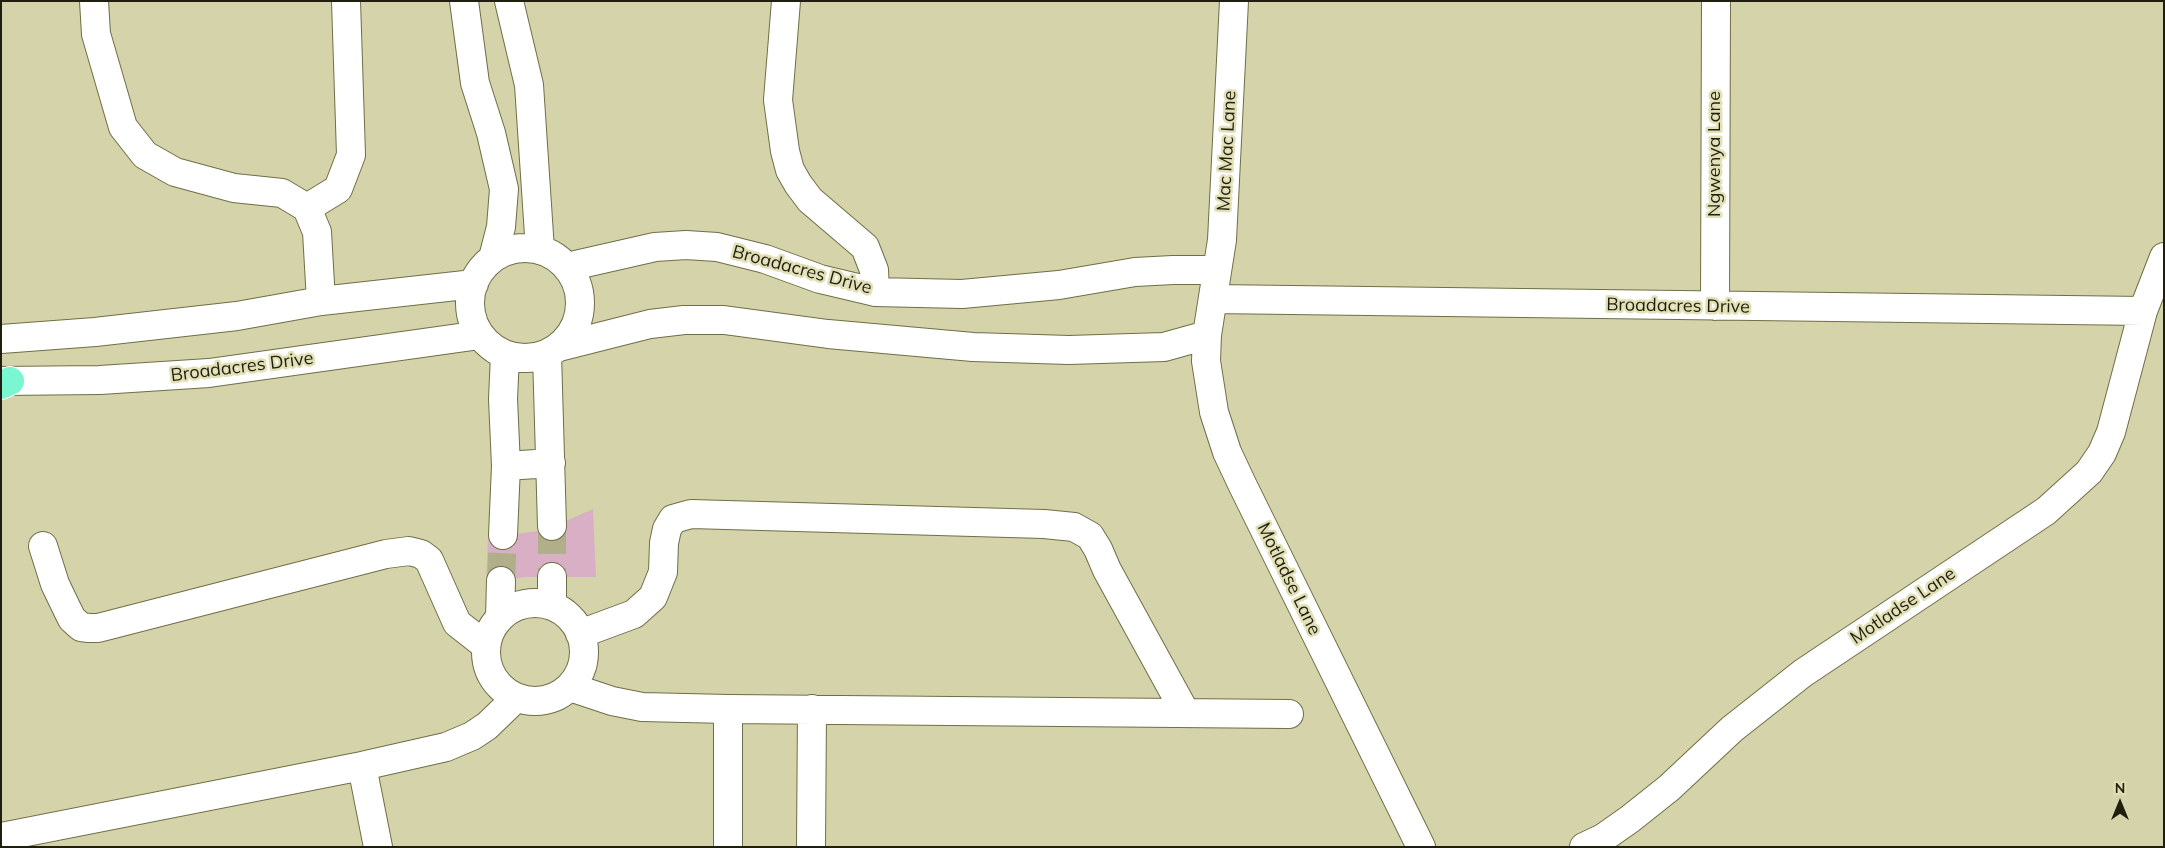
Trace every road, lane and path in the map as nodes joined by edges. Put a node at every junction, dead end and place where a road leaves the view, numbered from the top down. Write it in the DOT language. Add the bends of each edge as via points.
graph roads {
  1 [pos="94,1"];
  2 [pos="346,1"];
  3 [pos="464,1"];
  4 [pos="509,1"];
  5 [pos="786,1"];
  6 [pos="1234,1"];
  7 [pos="1716,1"];
  8 [pos="306,208"];
  9 [pos="540,250"];
  10 [pos="2164,257"];
  11 [pos="493,258"];
  12 [pos="567,267"];
  13 [pos="1217,270"];
  14 [pos="474,284"];
  15 [pos="875,292"];
  16 [pos="1213,299"];
  17 [pos="321,301"];
  18 [pos="1715,306"];
  19 [pos="2143,311"];
  20 [pos="480,335"];
  21 [pos="1207,335"];
  22 [pos="1,340"];
  23 [pos="553,351"];
  24 [pos="505,355"];
  25 [pos="4,382"];
  26 [pos="551,463"];
  27 [pos="506,466"];
  28 [pos="552,526"];
  29 [pos="503,535"];
  30 [pos="43,546"];
  31 [pos="552,578"];
  32 [pos="501,581"];
  33 [pos="552,606"];
  34 [pos="500,617"];
  35 [pos="580,634"];
  36 [pos="485,645"];
  37 [pos="570,687"];
  38 [pos="516,698"];
  39 [pos="728,709"];
  40 [pos="812,709"];
  41 [pos="1185,712"];
  42 [pos="1289,714"];
  43 [pos="362,766"];
  44 [pos="1,837"];
  45 [pos="378,847"];
  46 [pos="728,847"];
  47 [pos="811,847"];
  48 [pos="1421,847"];
  49 [pos="1584,847"];
  1 -- 8 [label="street" via="96,34 123,127 145,155 175,172 234,188 282,193"];
  2 -- 8 [label="street" via="351,155 338,189"];
  3 -- 11 [label="street" via="475,83 504,189 501,227"];
  4 -- 9 [label="street" via="529,85"];
  5 -- 15 [label="street" via="778,100 790,170 810,200 865,247 874,270"];
  6 -- 13 [label="street, Mac Mac Lane" via="1222,240"];
  7 -- 18 [label="street, Ngwenya Lane"];
  8 -- 17 [label="street" via="317,232"];
  9 -- 11 [label="street" via="523,248"];
  9 -- 12 [label="street"];
  10 -- 19 [label="street, Motladse Lane"];
  11 -- 14 [label="street"];
  12 -- 15 [label="street, Broadacres Drive" via="655,247 717,247 765,259 820,279"];
  12 -- 23 [label="street" via="581,300 579,317 571,334"];
  13 -- 15 [label="street, Broadacres Drive" via="1135,272 1059,285 962,294"];
  13 -- 16 [label="street, Mac Mac Lane"];
  14 -- 17 [label="street"];
  14 -- 20 [label="street" via="470,310"];
  16 -- 18 [label="street, Broadacres Drive"];
  16 -- 21 [label="street, Motladse Lane"];
  17 -- 22 [label="street" via="237,316"];
  18 -- 19 [label="street, Broadacres Drive"];
  19 -- 49 [label="street, Motladse Lane" via="2111,432 2089,472 2068,493 2046,511 1803,673 1732,730 1656,798 1603,838"];
  20 -- 24 [label="street"];
  20 -- 25 [label="street, Broadacres Drive" via="209,373"];
  21 -- 23 [label="street" via="1164,347 1059,350 974,347 828,334 724,320 684,320 650,324"];
  21 -- 48 [label="street, Motladse Lane" via="1208,380 1214,412 1228,452"];
  23 -- 24 [label="street" via="533,358"];
  23 -- 26 [label="street"];
  24 -- 27 [label="street"];
  26 -- 27 [label="street"];
  26 -- 28 [label="street"];
  27 -- 29 [label="street"];
  30 -- 36 [label="street" via="66,609 81,626 89,628 409,551 429,560 457,623"];
  31 -- 33 [label="street"];
  32 -- 34 [label="street"];
  33 -- 34 [label="street" via="525,604"];
  33 -- 35 [label="street" via="574,622"];
  34 -- 36 [label="street"];
  35 -- 37 [label="street" via="583,662"];
  35 -- 41 [label="street" via="634,614 653,597 663,572 666,529 673,519 691,514 1074,527 1090,536 1098,549"];
  36 -- 38 [label="street" via="486,662 492,677 502,690"];
  37 -- 38 [label="street" via="544,701"];
  37 -- 39 [label="street" via="612,701 642,706"];
  38 -- 43 [label="street" via="472,736 446,747"];
  39 -- 40 [label="street"];
  39 -- 46 [label="street"];
  40 -- 41 [label="street"];
  40 -- 47 [label="street"];
  41 -- 42 [label="street"];
  43 -- 44 [label="street"];
  43 -- 45 [label="street"];
}
